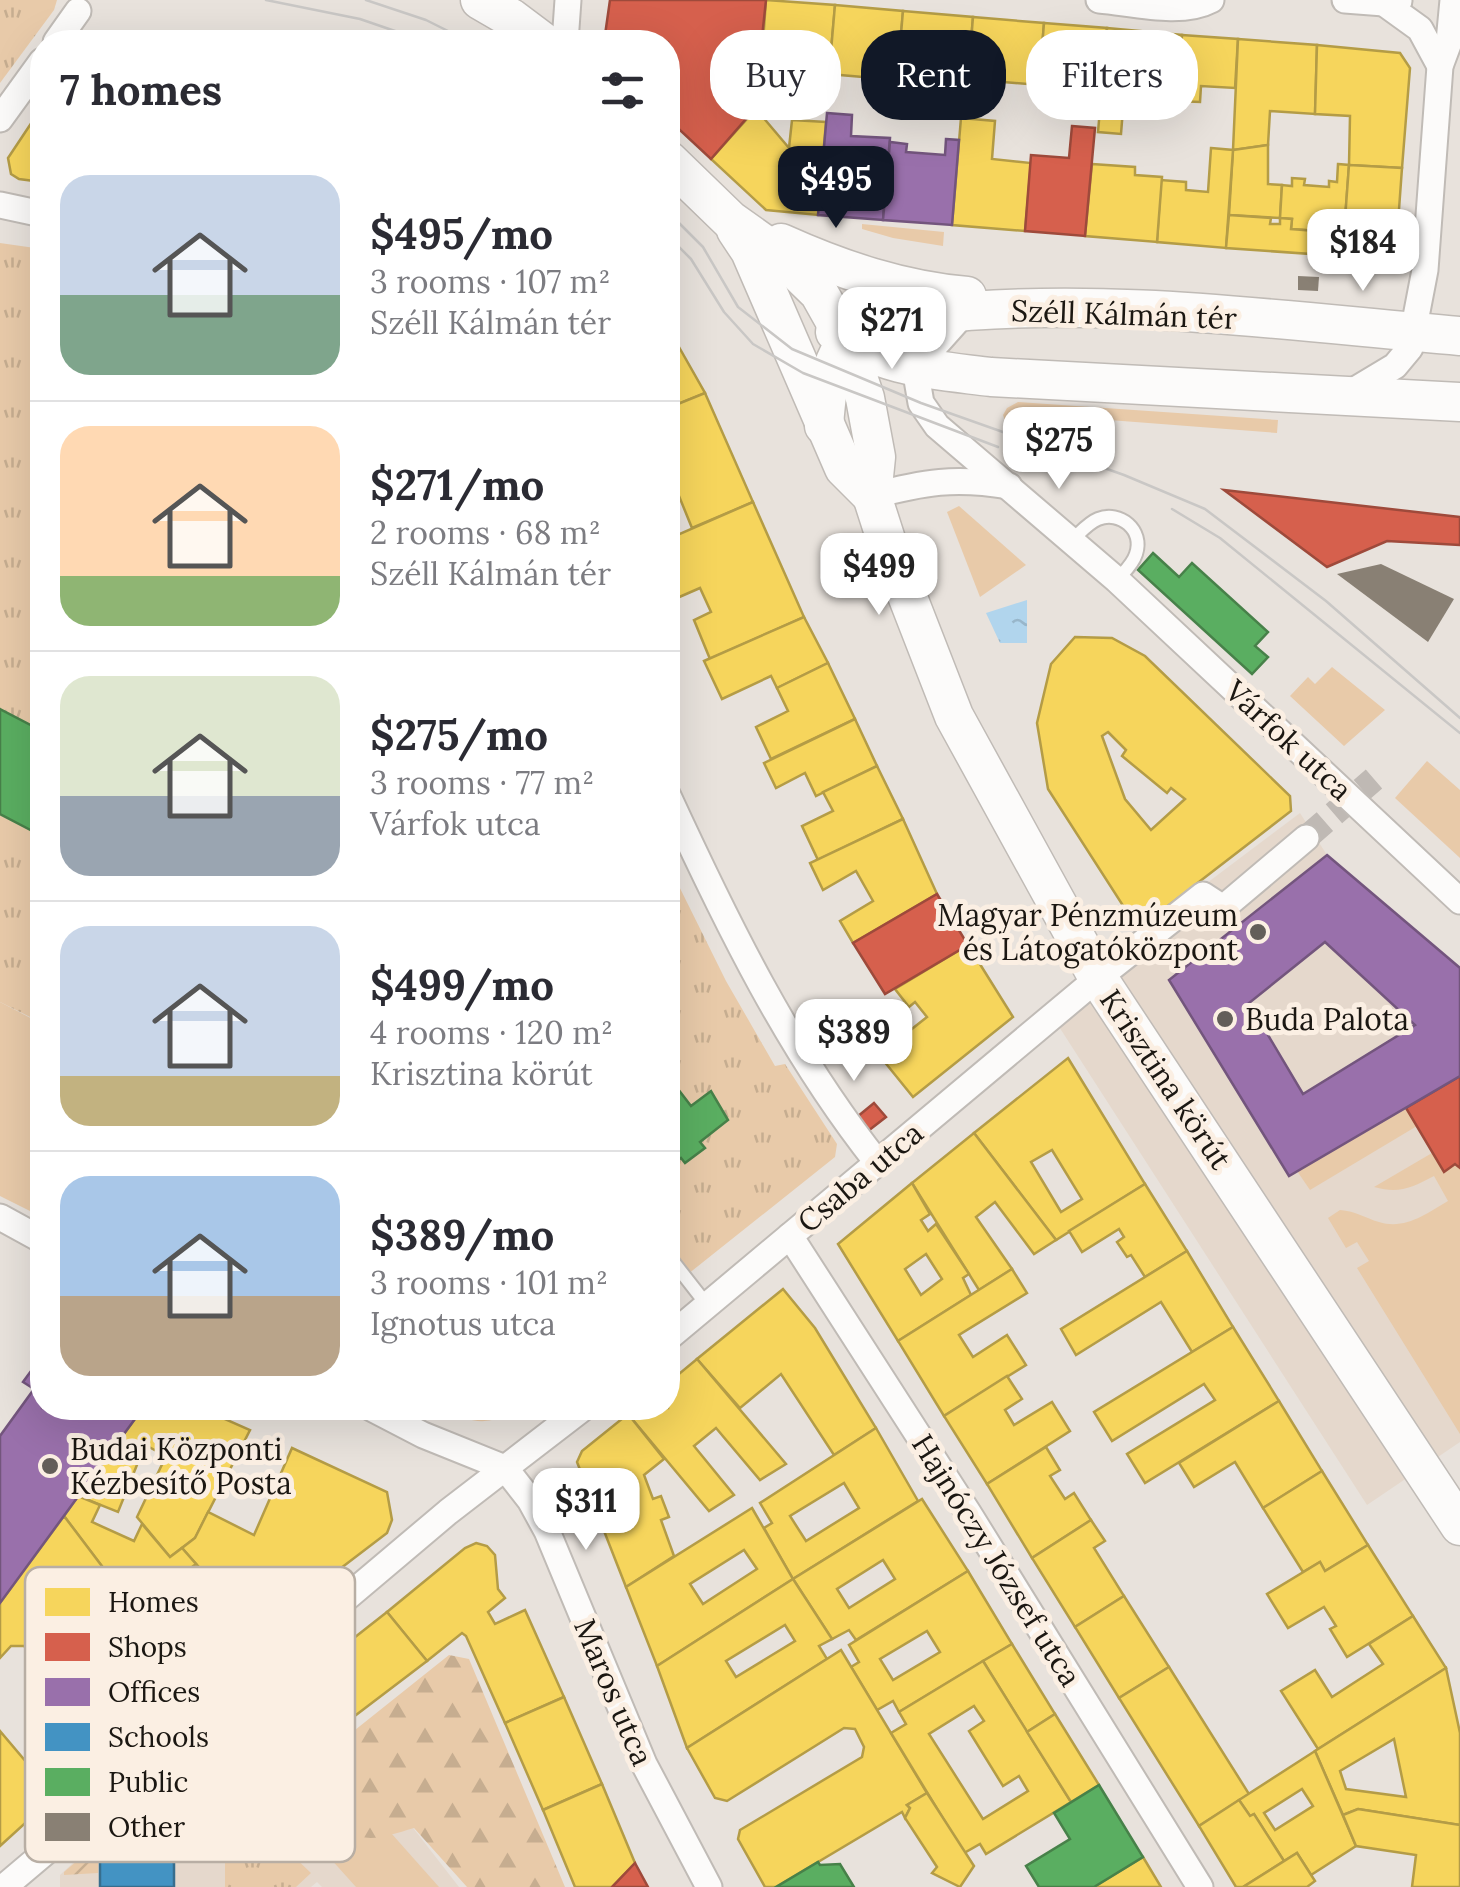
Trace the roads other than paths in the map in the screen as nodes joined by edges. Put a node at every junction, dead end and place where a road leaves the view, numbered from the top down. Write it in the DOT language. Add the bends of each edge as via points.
graph roads {
  1 [pos="480,0"];
  2 [pos="568,0"];
  3 [pos="1099,0"];
  4 [pos="1211,0"];
  5 [pos="1345,0"];
  6 [pos="1453,0"];
  7 [pos="1393,2"];
  8 [pos="78,11"];
  9 [pos="65,30"];
  10 [pos="528,30"];
  11 [pos="566,30"];
  12 [pos="1440,66"];
  13 [pos="30,78"];
  14 [pos="0,120"];
  15 [pos="680,173"];
  16 [pos="0,205"];
  17 [pos="30,211"];
  18 [pos="740,236"];
  19 [pos="926,292"];
  20 [pos="1094,308"];
  21 [pos="966,310"];
  22 [pos="1413,332"];
  23 [pos="1460,336"];
  24 [pos="846,341"];
  25 [pos="904,343"];
  26 [pos="1345,396"];
  27 [pos="1460,402"];
  28 [pos="870,422"];
  29 [pos="824,426"];
  30 [pos="1009,486"];
  31 [pos="872,496"];
  32 [pos="1072,540"];
  33 [pos="1117,580"];
  34 [pos="680,821"];
  35 [pos="1306,838"];
  36 [pos="1460,901"];
  37 [pos="1098,978"];
  38 [pos="877,1162"];
  39 [pos="0,1217"];
  40 [pos="30,1233"];
  41 [pos="790,1236"];
  42 [pos="680,1270"];
  43 [pos="707,1305"];
  44 [pos="680,1328"];
  45 [pos="394,1420"];
  46 [pos="567,1420"];
  47 [pos="506,1468"];
  48 [pos="1460,1526"];
  49 [pos="355,1590"];
  50 [pos="34,1862"];
  51 [pos="4,1887"];
  52 [pos="710,1887"];
  53 [pos="1200,1887"];
  1 -- 10 [label="main road"];
  2 -- 11 [label="street"];
  3 -- 4 [label="street" via="1199,6"];
  5 -- 7 [label="street"];
  6 -- 12 [label="street"];
  7 -- 12 [label="street" via="1420,29"];
  8 -- 9 [label="street"];
  12 -- 22 [label="street" via="1425,270"];
  13 -- 14 [label="street"];
  15 -- 18 [label="main road"];
  16 -- 17 [label="street"];
  18 -- 19 [label="main road"];
  18 -- 24 [label="main road" via="782,258 819,293"];
  18 -- 29 [label="main road"];
  19 -- 20 [label="main road"];
  19 -- 25 [label="lane, Széll Kálmán tér" via="898,304"];
  20 -- 21 [label="main road, Széll Kálmán tér"];
  20 -- 22 [label="main road, Széll Kálmán tér"];
  21 -- 25 [label="main road, Széll Kálmán tér"];
  21 -- 25 [label="street, Széll Kálmán tér"];
  22 -- 23 [label="main road, Széll Kálmán tér"];
  22 -- 26 [label="street" via="1403,358"];
  24 -- 25 [label="main road, Széll Kálmán tér" via="881,359"];
  24 -- 25 [label="main road, Széll Kálmán tér" via="869,323"];
  24 -- 28 [label="main road"];
  24 -- 29 [label="main road" via="831,368"];
  25 -- 26 [label="main road, Széll Kálmán tér" via="991,377"];
  25 -- 28 [label="main road"];
  25 -- 30 [label="street, Várfok utca" via="921,403 937,426"];
  26 -- 27 [label="main road, Széll Kálmán tér"];
  28 -- 31 [label="main road, Krisztina körút" via="876,458"];
  29 -- 31 [label="main road, Krisztina körút" via="844,468"];
  30 -- 31 [label="street" via="949,479"];
  30 -- 32 [label="street, Várfok utca"];
  31 -- 37 [label="main road, Krisztina körút" via="954,716"];
  32 -- 33 [label="street, Várfok utca"];
  32 -- 33 [label="lane" via="1099,518 1130,525 1138,546"];
  33 -- 36 [label="street, Várfok utca"];
  34 -- 38 [label="street" via="751,968"];
  35 -- 37 [label="street, Csaba utca" via="1223,908 1202,895"];
  37 -- 38 [label="street, Csaba utca"];
  37 -- 48 [label="main road, Krisztina körút"];
  38 -- 41 [label="street, Csaba utca"];
  39 -- 40 [label="street"];
  41 -- 43 [label="street, Csaba utca"];
  41 -- 53 [label="street, Hajnóczy József utca"];
  42 -- 43 [label="lane"];
  43 -- 44 [label="street, Csaba utca"];
  45 -- 47 [label="street"];
  46 -- 47 [label="street"];
  47 -- 49 [label="street"];
  47 -- 52 [label="street, Maros utca" via="547,1530 644,1764"];
  50 -- 51 [label="street"];
}
